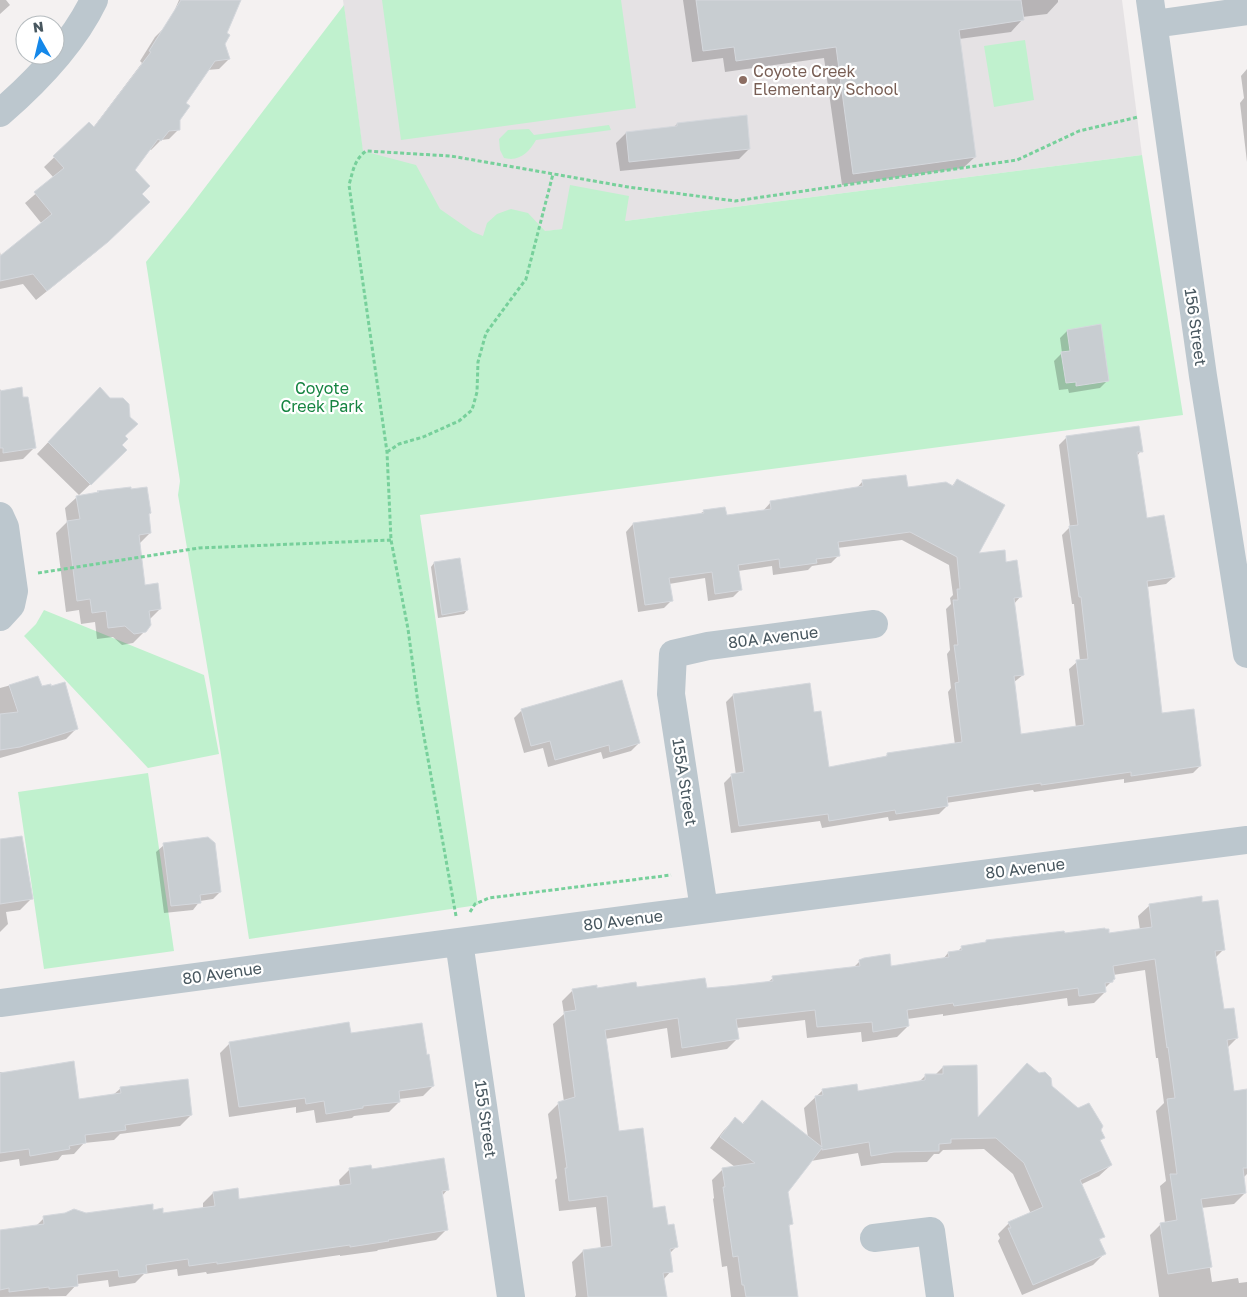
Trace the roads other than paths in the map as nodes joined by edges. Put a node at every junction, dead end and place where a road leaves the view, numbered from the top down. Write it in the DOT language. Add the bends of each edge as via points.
graph roads {
  1 [pos="94,0"];
  2 [pos="1247,11"];
  3 [pos="1152,12"];
  4 [pos="6,108"];
  5 [pos="0,516"];
  6 [pos="0,617"];
  7 [pos="874,624"];
  8 [pos="673,654"];
  9 [pos="1247,654"];
  10 [pos="1247,840"];
  11 [pos="704,909"];
  12 [pos="459,942"];
  13 [pos="0,1002"];
  14 [pos="874,1238"];
  15 [pos="508,1297"];
  16 [pos="940,1297"];
  1 -- 4 [label="street" via="61,52"];
  2 -- 3 [label="street"];
  3 -- 9 [label="street, 156 Street" via="1203,376"];
  5 -- 6 [label="street" via="6,527 14,592 10,605"];
  7 -- 8 [label="street, 80A Avenue" via="708,646"];
  8 -- 11 [label="street, 155A Street" via="671,694"];
  10 -- 11 [label="street, 80 Avenue"];
  11 -- 12 [label="street, 80 Avenue"];
  12 -- 13 [label="street, 80 Avenue"];
  12 -- 15 [label="street, 155 Street"];
  14 -- 16 [label="street" via="931,1231"];
}
